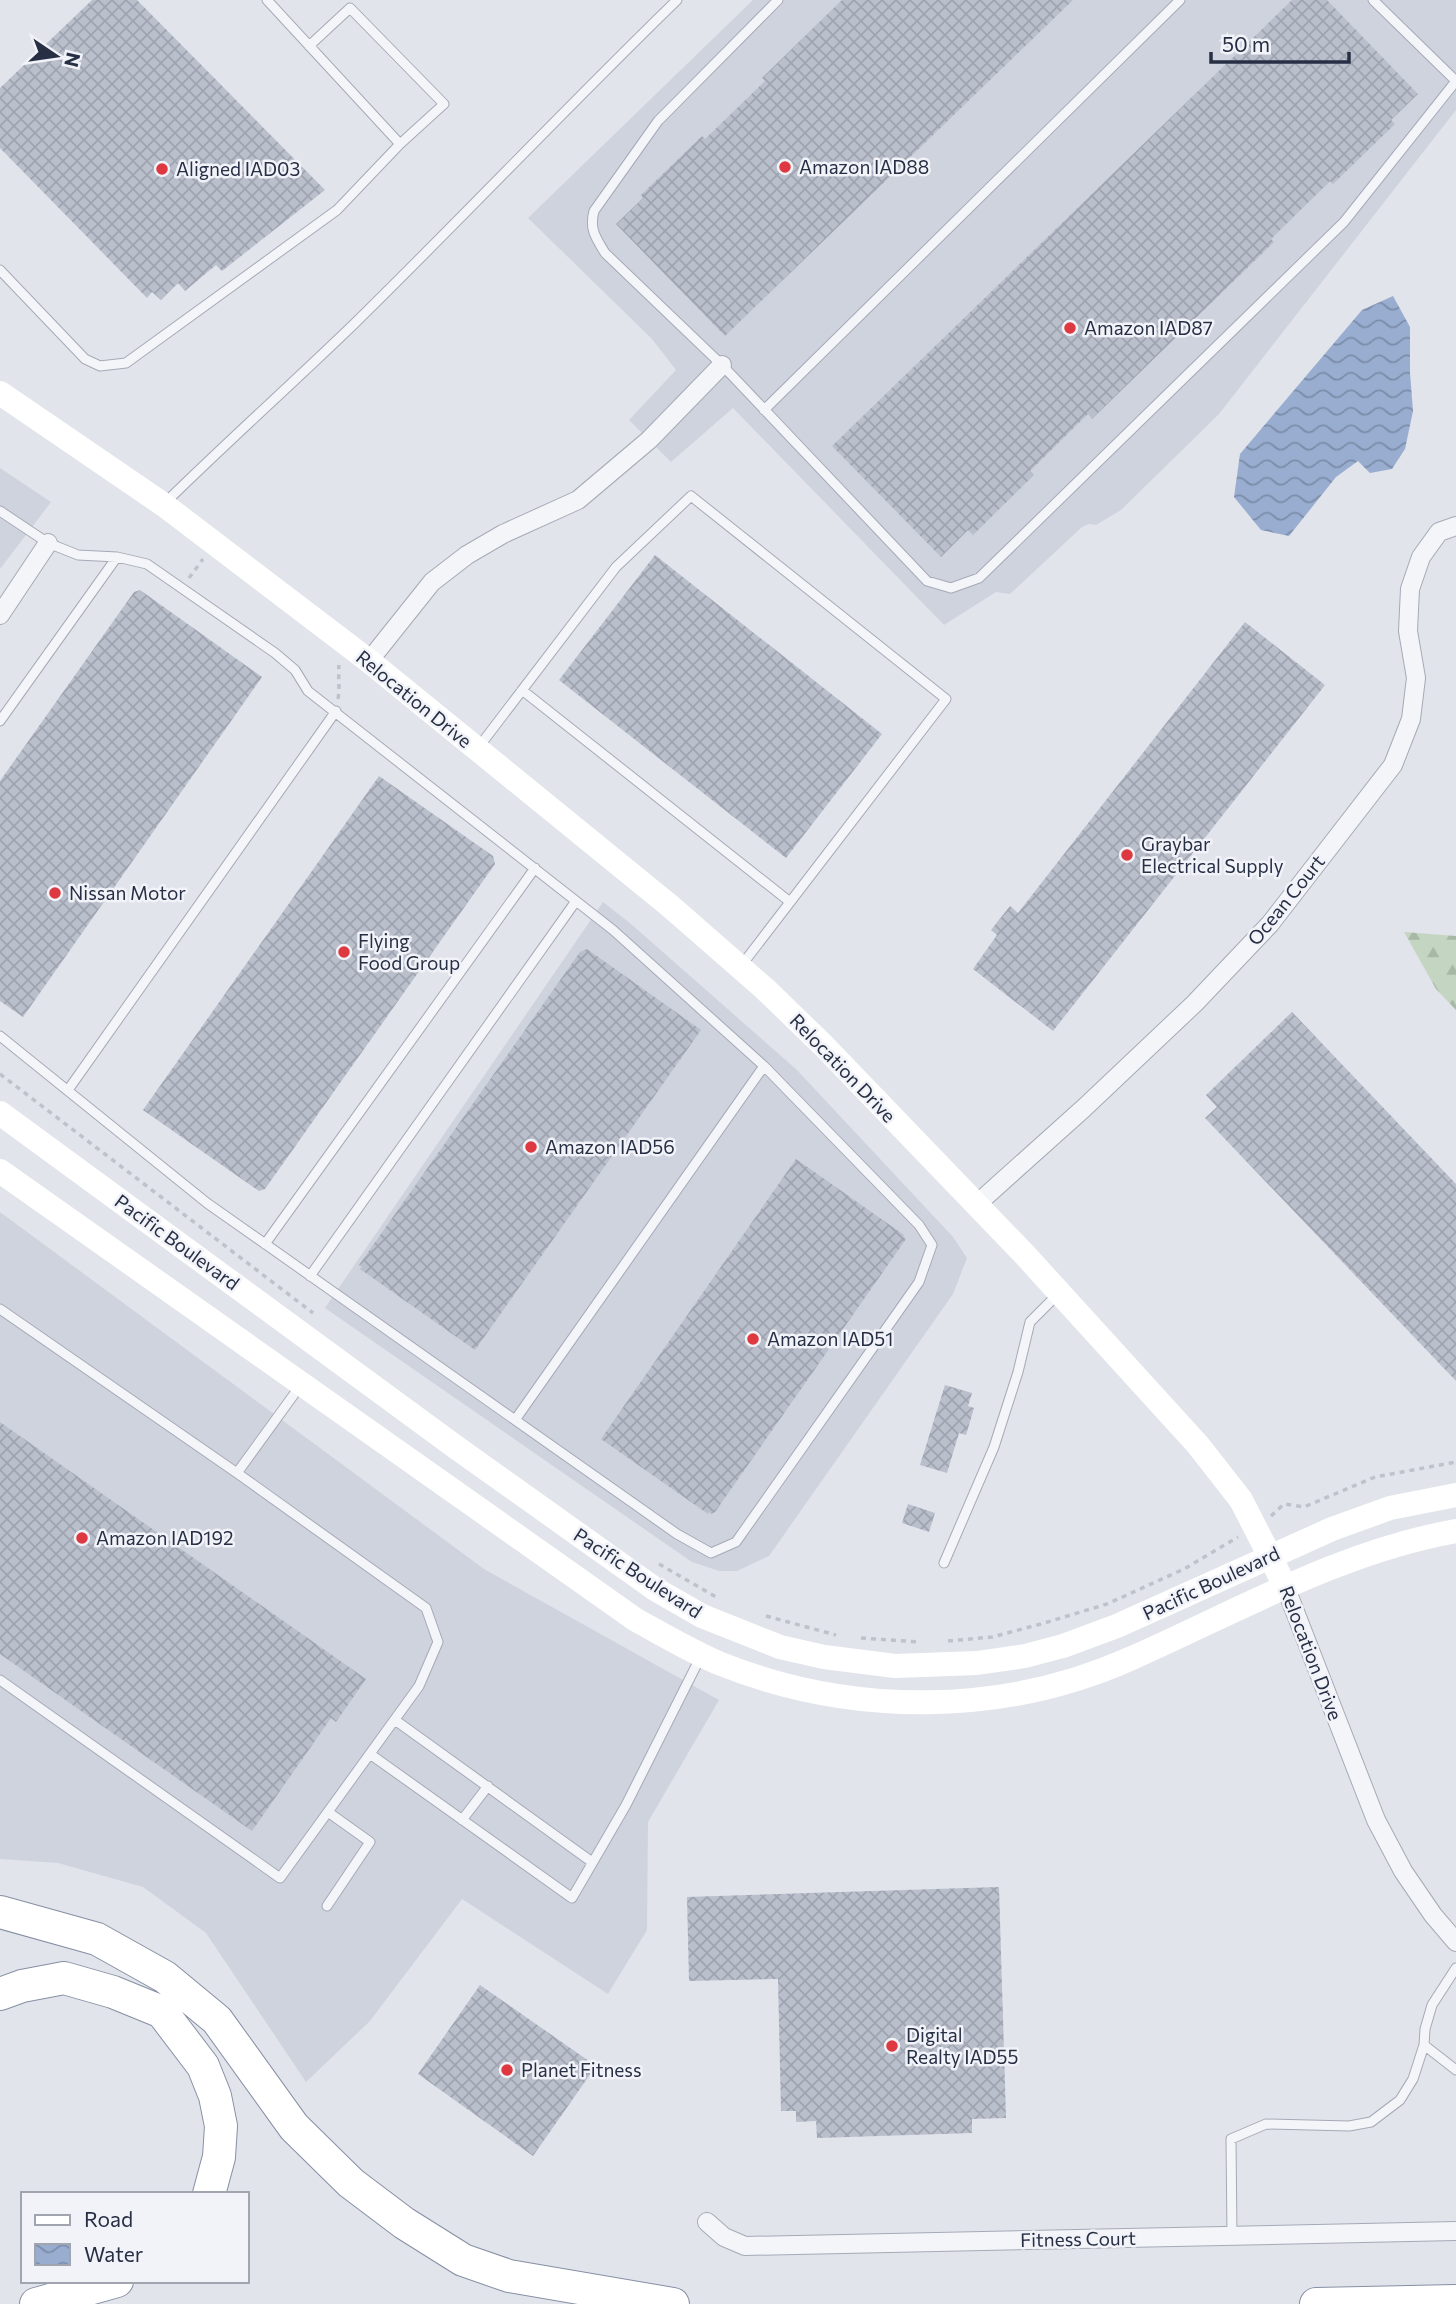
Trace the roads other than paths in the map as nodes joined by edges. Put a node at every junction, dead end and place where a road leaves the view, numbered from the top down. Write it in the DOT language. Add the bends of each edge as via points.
graph roads {
  1 [pos="267,0"];
  2 [pos="677,0"];
  3 [pos="778,0"];
  4 [pos="1180,0"];
  5 [pos="1373,0"];
  6 [pos="310,46"];
  7 [pos="1456,81"];
  8 [pos="400,144"];
  9 [pos="0,270"];
  10 [pos="722,365"];
  11 [pos="0,393"];
  12 [pos="764,410"];
  13 [pos="164,505"];
  14 [pos="0,510"];
  15 [pos="1456,526"];
  16 [pos="48,543"];
  17 [pos="117,557"];
  18 [pos="0,615"];
  19 [pos="369,661"];
  20 [pos="522,690"];
  21 [pos="336,711"];
  22 [pos="0,721"];
  23 [pos="477,749"];
  24 [pos="534,868"];
  25 [pos="576,901"];
  26 [pos="790,902"];
  27 [pos="740,967"];
  28 [pos="0,1036"];
  29 [pos="764,1066"];
  30 [pos="68,1090"];
  31 [pos="0,1112"];
  32 [pos="0,1171"];
  33 [pos="976,1204"];
  34 [pos="265,1244"];
  35 [pos="310,1276"];
  36 [pos="1060,1293"];
  37 [pos="0,1309"];
  38 [pos="301,1383"];
  39 [pos="515,1420"];
  40 [pos="237,1473"];
  41 [pos="1456,1494"];
  42 [pos="1456,1531"];
  43 [pos="1270,1556"];
  44 [pos="944,1563"];
  45 [pos="1285,1586"];
  46 [pos="702,1654"];
  47 [pos="0,1680"];
  48 [pos="395,1720"];
  49 [pos="370,1754"];
  50 [pos="488,1786"];
  51 [pos="328,1812"];
  52 [pos="462,1820"];
  53 [pos="592,1862"];
  54 [pos="327,1906"];
  55 [pos="0,1912"];
  56 [pos="0,1920"];
  57 [pos="38,1922"];
  58 [pos="1456,1942"];
  59 [pos="1456,1968"];
  60 [pos="0,1994"];
  61 [pos="1424,2045"];
  62 [pos="1456,2070"];
  63 [pos="210,2192"];
  64 [pos="707,2222"];
  65 [pos="1456,2231"];
  66 [pos="1232,2236"];
  67 [pos="111,2283"];
  68 [pos="1456,2301"];
  69 [pos="36,2304"];
  70 [pos="673,2304"];
  71 [pos="1316,2304"];
  1 -- 6 [label="lane"];
  2 -- 13 [label="lane" via="355,323"];
  3 -- 10 [label="lane" via="658,121 594,211 591,222 606,253"];
  4 -- 12 [label="lane"];
  5 -- 7 [label="lane"];
  6 -- 8 [label="lane"];
  6 -- 8 [label="lane" via="350,8 444,104"];
  7 -- 12 [label="lane" via="1344,222 979,578 951,587 927,582"];
  8 -- 9 [label="lane" via="337,210 126,363 100,366 85,359"];
  10 -- 12 [label="lane"];
  10 -- 19 [label="street" via="649,440 578,500 503,534 432,582"];
  11 -- 13 [label="main road, Relocation Drive"];
  13 -- 19 [label="main road, Relocation Drive"];
  14 -- 16 [label="lane"];
  15 -- 33 [label="street, Ocean Court" via="1439,531 1421,557 1410,589 1408,631 1416,678 1411,719 1393,765 1270,923 1195,1003"];
  16 -- 17 [label="lane" via="78,555"];
  16 -- 18 [label="street"];
  17 -- 21 [label="lane" via="147,564 275,653 295,670 308,691"];
  17 -- 22 [label="lane"];
  19 -- 23 [label="main road, Relocation Drive"];
  20 -- 23 [label="lane"];
  20 -- 26 [label="lane"];
  20 -- 26 [label="lane" via="616,567 691,496 946,699"];
  21 -- 24 [label="lane"];
  21 -- 30 [label="lane"];
  23 -- 27 [label="main road, Relocation Drive"];
  24 -- 25 [label="lane"];
  24 -- 34 [label="lane"];
  25 -- 29 [label="lane"];
  25 -- 35 [label="lane"];
  26 -- 27 [label="lane"];
  27 -- 33 [label="main road, Relocation Drive"];
  28 -- 30 [label="lane"];
  29 -- 39 [label="lane"];
  29 -- 39 [label="lane" via="919,1225 932,1245 919,1282 808,1441 736,1542 711,1553"];
  30 -- 34 [label="lane"];
  31 -- 43 [label="main road, Pacific Boulevard" via="655,1589 748,1636 824,1657 895,1666 977,1664 1025,1657 1117,1626"];
  32 -- 38 [label="main road, Pacific Boulevard"];
  33 -- 36 [label="main road, Relocation Drive"];
  34 -- 35 [label="lane"];
  35 -- 39 [label="lane"];
  36 -- 43 [label="main road, Relocation Drive" via="1227,1480"];
  36 -- 44 [label="lane" via="1030,1321 994,1447"];
  37 -- 40 [label="lane"];
  38 -- 40 [label="lane"];
  38 -- 46 [label="main road, Pacific Boulevard" via="636,1620"];
  40 -- 48 [label="lane" via="426,1608 438,1642 419,1686"];
  41 -- 43 [label="main road, Pacific Boulevard" via="1390,1508"];
  42 -- 45 [label="main road, Pacific Boulevard" via="1421,1537"];
  43 -- 45 [label="main road, Relocation Drive"];
  45 -- 46 [label="main road, Pacific Boulevard" via="1129,1660 1022,1693 962,1702 836,1696 765,1679"];
  45 -- 58 [label="street, Relocation Drive" via="1376,1820 1403,1871"];
  46 -- 53 [label="lane"];
  47 -- 51 [label="lane" via="281,1878"];
  48 -- 49 [label="lane"];
  48 -- 50 [label="lane"];
  49 -- 51 [label="lane"];
  49 -- 52 [label="lane"];
  50 -- 52 [label="lane"];
  50 -- 53 [label="lane"];
  51 -- 54 [label="lane" via="370,1842"];
  52 -- 53 [label="lane" via="572,1898"];
  55 -- 57 [label="highway"];
  56 -- 57 [label="highway"];
  57 -- 70 [label="highway" via="97,1939 165,1977 217,2020 294,2127 351,2183 463,2260 509,2276"];
  59 -- 61 [label="lane" via="1432,2005"];
  60 -- 63 [label="highway" via="64,1978 162,2012 203,2066 215,2096 219,2147"];
  61 -- 62 [label="lane"];
  61 -- 66 [label="lane" via="1413,2079 1400,2100 1371,2122 1349,2126 1266,2124 1231,2139"];
  64 -- 66 [label="street, Fitness Court" via="724,2237 745,2246"];
  65 -- 66 [label="street, Fitness Court"];
  67 -- 69 [label="highway"];
  68 -- 71 [label="highway"];
}
